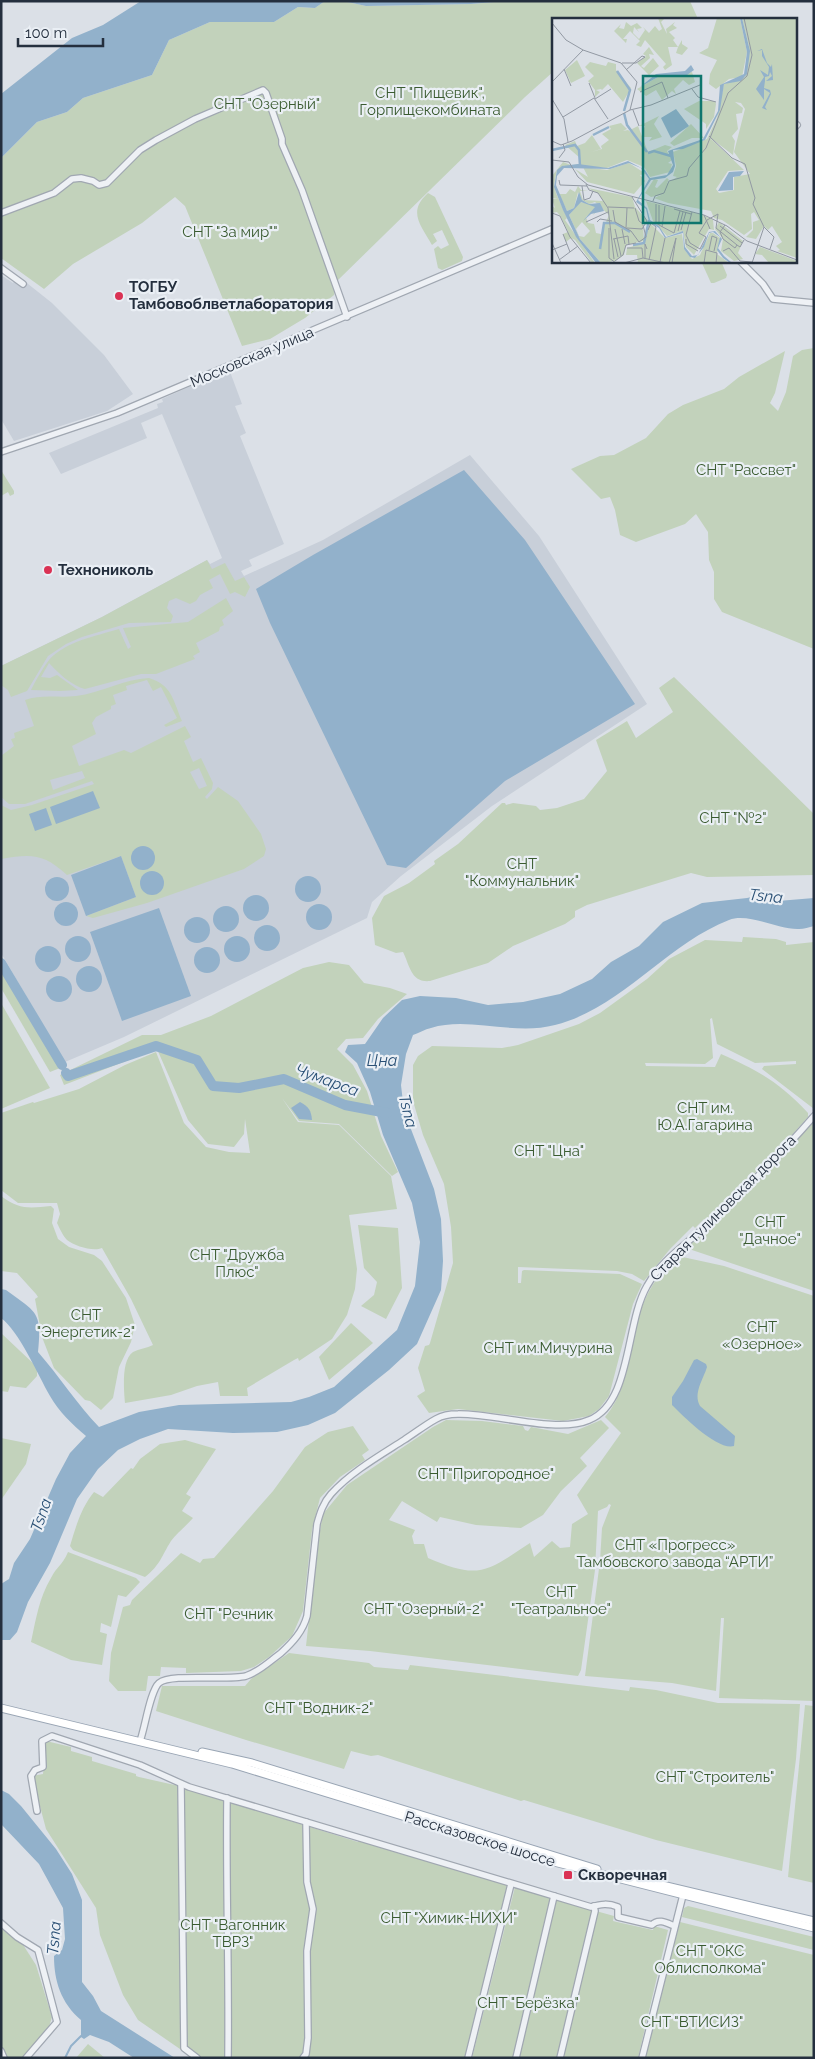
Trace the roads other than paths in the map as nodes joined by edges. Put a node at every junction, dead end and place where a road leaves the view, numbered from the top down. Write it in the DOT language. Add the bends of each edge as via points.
graph roads {
  1 [pos="1,213"];
  2 [pos="552,229"];
  3 [pos="741,262"];
  4 [pos="1,268"];
  5 [pos="23,284"];
  6 [pos="814,303"];
  7 [pos="347,317"];
  8 [pos="1,452"];
  9 [pos="814,1116"];
  10 [pos="1,1708"];
  11 [pos="144,1742"];
  12 [pos="181,1784"];
  13 [pos="227,1798"];
  14 [pos="37,1811"];
  15 [pos="306,1822"];
  16 [pos="511,1884"];
  17 [pos="554,1896"];
  18 [pos="682,1896"];
  19 [pos="594,1906"];
  20 [pos="814,1921"];
  21 [pos="1,1923"];
  22 [pos="674,1926"];
  23 [pos="814,1928"];
  24 [pos="1,2051"];
  25 [pos="4,2058"];
  26 [pos="26,2058"];
  27 [pos="198,2058"];
  28 [pos="228,2058"];
  29 [pos="303,2058"];
  30 [pos="468,2058"];
  31 [pos="516,2058"];
  32 [pos="560,2058"];
  33 [pos="642,2058"];
  1 -- 7 [label="street" via="54,193 72,179 81,178 99,185 107,183 140,150 156,140 195,119 264,91"];
  2 -- 7 [label="street, Московская улица"];
  3 -- 6 [label="street" via="774,299"];
  4 -- 5 [label="street"];
  7 -- 8 [label="street, Московская улица" via="117,413"];
  9 -- 11 [label="street, Старая тулиновская дорога" via="726,1208 664,1263 648,1284 632,1323 619,1386 601,1414 582,1423 563,1425 469,1414 444,1416 366,1465 330,1494 321,1510 307,1616 295,1639 246,1676 162,1681 156,1685"];
  10 -- 11 [label="main road, Рассказовское шоссе"];
  11 -- 18 [label="main road, Рассказовское шоссе" via="232,1764 550,1861"];
  11 -- 20 [label="main road, Рассказовское шоссе" via="226,1756 586,1866"];
  12 -- 13 [label="street"];
  12 -- 14 [label="street" via="140,1765 52,1736 42,1741 43,1767 34,1770 31,1776"];
  12 -- 27 [label="street" via="184,2048"];
  13 -- 15 [label="street"];
  13 -- 28 [label="street"];
  15 -- 16 [label="street"];
  15 -- 29 [label="street" via="307,1882 313,1909 307,1951 308,2038"];
  16 -- 17 [label="street"];
  16 -- 30 [label="street"];
  17 -- 19 [label="street"];
  17 -- 31 [label="street"];
  18 -- 22 [label="street"];
  18 -- 23 [label="main road, Рассказовское шоссе"];
  19 -- 22 [label="street" via="604,1903 618,1907 618,1918"];
  19 -- 32 [label="street"];
  21 -- 26 [label="street" via="38,1950 57,2022"];
  22 -- 33 [label="street"];
  24 -- 25 [label="street"];
}
